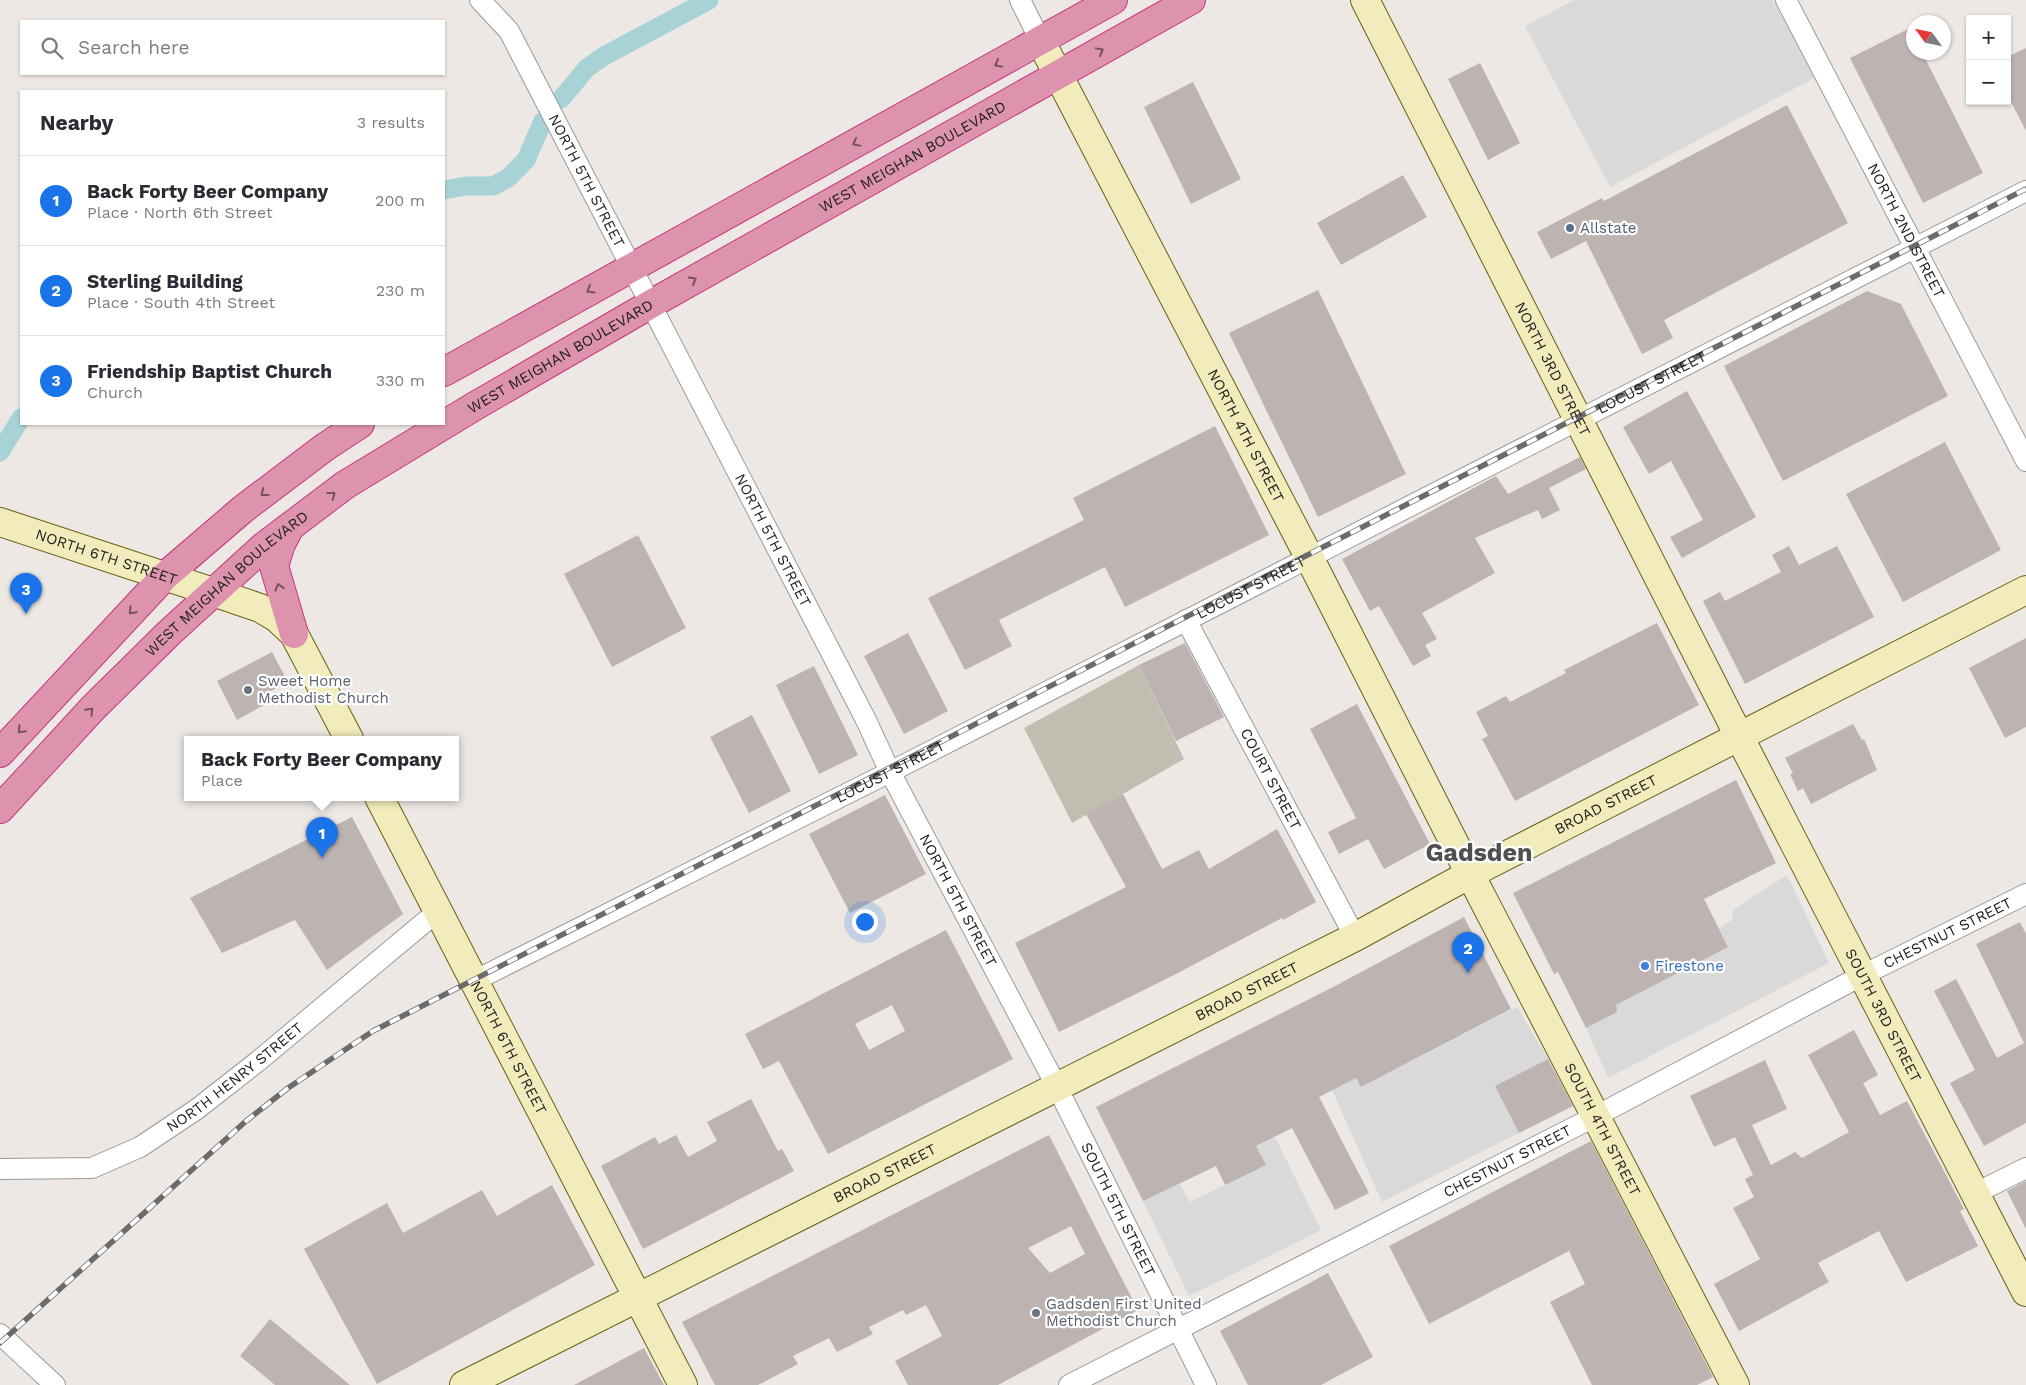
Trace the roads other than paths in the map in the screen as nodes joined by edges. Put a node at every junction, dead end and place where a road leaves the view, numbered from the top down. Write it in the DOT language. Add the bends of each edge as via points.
graph roads {
  1 [pos="480,0"];
  2 [pos="1020,0"];
  3 [pos="1114,0"];
  4 [pos="1191,0"];
  5 [pos="1365,0"];
  6 [pos="1786,0"];
  7 [pos="1040,40"];
  8 [pos="1058,75"];
  9 [pos="2026,191"];
  10 [pos="1916,247"];
  11 [pos="632,265"];
  12 [pos="651,304"];
  13 [pos="445,371"];
  14 [pos="1578,420"];
  15 [pos="445,424"];
  16 [pos="359,425"];
  17 [pos="443,425"];
  18 [pos="2026,461"];
  19 [pos="0,522"];
  20 [pos="292,525"];
  21 [pos="1309,558"];
  22 [pos="165,576"];
  23 [pos="2026,590"];
  24 [pos="214,592"];
  25 [pos="1186,620"];
  26 [pos="294,634"];
  27 [pos="347,736"];
  28 [pos="1740,738"];
  29 [pos="0,753"];
  30 [pos="890,772"];
  31 [pos="381,801"];
  32 [pos="0,809"];
  33 [pos="1470,874"];
  34 [pos="2026,894"];
  35 [pos="438,911"];
  36 [pos="1355,937"];
  37 [pos="1863,976"];
  38 [pos="474,981"];
  39 [pos="1057,1086"];
  40 [pos="1596,1116"];
  41 [pos="2026,1168"];
  42 [pos="0,1169"];
  43 [pos="1976,1193"];
  44 [pos="2026,1292"];
  45 [pos="637,1298"];
  46 [pos="1178,1330"];
  47 [pos="0,1334"];
  48 [pos="55,1385"];
  49 [pos="464,1385"];
  50 [pos="683,1385"];
  51 [pos="1069,1385"];
  52 [pos="1206,1385"];
  53 [pos="1735,1385"];
  1 -- 11 [label="street, NORTH 5TH STREET" via="509,31"];
  2 -- 7 [label="street, NORTH 4TH STREET"];
  3 -- 7 [label="highway"];
  8 -- 4 [label="highway, WEST MEIGHAN BOULEVARD, one-way"];
  5 -- 14 [label="main road, NORTH 3RD STREET"];
  6 -- 10 [label="street, NORTH 2ND STREET"];
  7 -- 8 [label="main road, NORTH 4TH STREET"];
  7 -- 11 [label="highway, one-way"];
  12 -- 8 [label="highway, WEST MEIGHAN BOULEVARD, one-way"];
  8 -- 21 [label="main road, NORTH 4TH STREET"];
  9 -- 10 [label="street, LOCUST STREET"];
  10 -- 14 [label="street, LOCUST STREET"];
  10 -- 18 [label="street, NORTH 2ND STREET"];
  11 -- 12 [label="street, NORTH 5TH STREET"];
  11 -- 13 [label="highway, one-way"];
  15 -- 12 [label="highway, WEST MEIGHAN BOULEVARD, one-way"];
  12 -- 30 [label="street, NORTH 5TH STREET" via="861,709"];
  14 -- 21 [label="street, LOCUST STREET"];
  14 -- 28 [label="main road, NORTH 3RD STREET"];
  16 -- 22 [label="highway, one-way" via="243,509"];
  20 -- 17 [label="highway, WEST MEIGHAN BOULEVARD, one-way" via="353,480"];
  19 -- 22 [label="main road, NORTH 6TH STREET"];
  20 -- 24 [label="highway, WEST MEIGHAN BOULEVARD"];
  26 -- 20 [label="highway, one-way" via="274,566"];
  21 -- 25 [label="street, LOCUST STREET"];
  21 -- 33 [label="main road, NORTH 4TH STREET"];
  22 -- 24 [label="main road, NORTH 6TH STREET"];
  22 -- 29 [label="highway, one-way"];
  23 -- 28 [label="main road, BROAD STREET"];
  24 -- 26 [label="main road, NORTH 6TH STREET" via="260,608"];
  32 -- 24 [label="highway, WEST MEIGHAN BOULEVARD, one-way" via="93,708"];
  25 -- 30 [label="street, LOCUST STREET"];
  25 -- 36 [label="street, COURT STREET"];
  26 -- 27 [label="main road, NORTH 6TH STREET"];
  28 -- 33 [label="main road, BROAD STREET"];
  28 -- 37 [label="main road, SOUTH 3RD STREET"];
  30 -- 38 [label="street, LOCUST STREET"];
  30 -- 39 [label="street, NORTH 5TH STREET"];
  31 -- 35 [label="main road, NORTH 6TH STREET"];
  33 -- 36 [label="main road, BROAD STREET"];
  33 -- 40 [label="main road, SOUTH 4TH STREET"];
  34 -- 37 [label="street, CHESTNUT STREET"];
  35 -- 38 [label="main road, NORTH 6TH STREET"];
  35 -- 42 [label="street, NORTH HENRY STREET" via="257,1062 197,1109 140,1147 92,1168"];
  36 -- 39 [label="main road, BROAD STREET"];
  37 -- 40 [label="street, CHESTNUT STREET"];
  37 -- 43 [label="main road, SOUTH 3RD STREET"];
  38 -- 45 [label="main road, NORTH 6TH STREET"];
  39 -- 45 [label="main road, BROAD STREET"];
  39 -- 46 [label="street, SOUTH 5TH STREET"];
  40 -- 46 [label="street, CHESTNUT STREET"];
  40 -- 53 [label="main road, SOUTH 4TH STREET"];
  41 -- 43 [label="street"];
  43 -- 44 [label="main road, SOUTH 3RD STREET"];
  45 -- 49 [label="main road, BROAD STREET"];
  45 -- 50 [label="main road, NORTH 6TH STREET"];
  46 -- 51 [label="street, CHESTNUT STREET"];
  46 -- 52 [label="street, SOUTH 5TH STREET"];
  47 -- 48 [label="street"];
}
